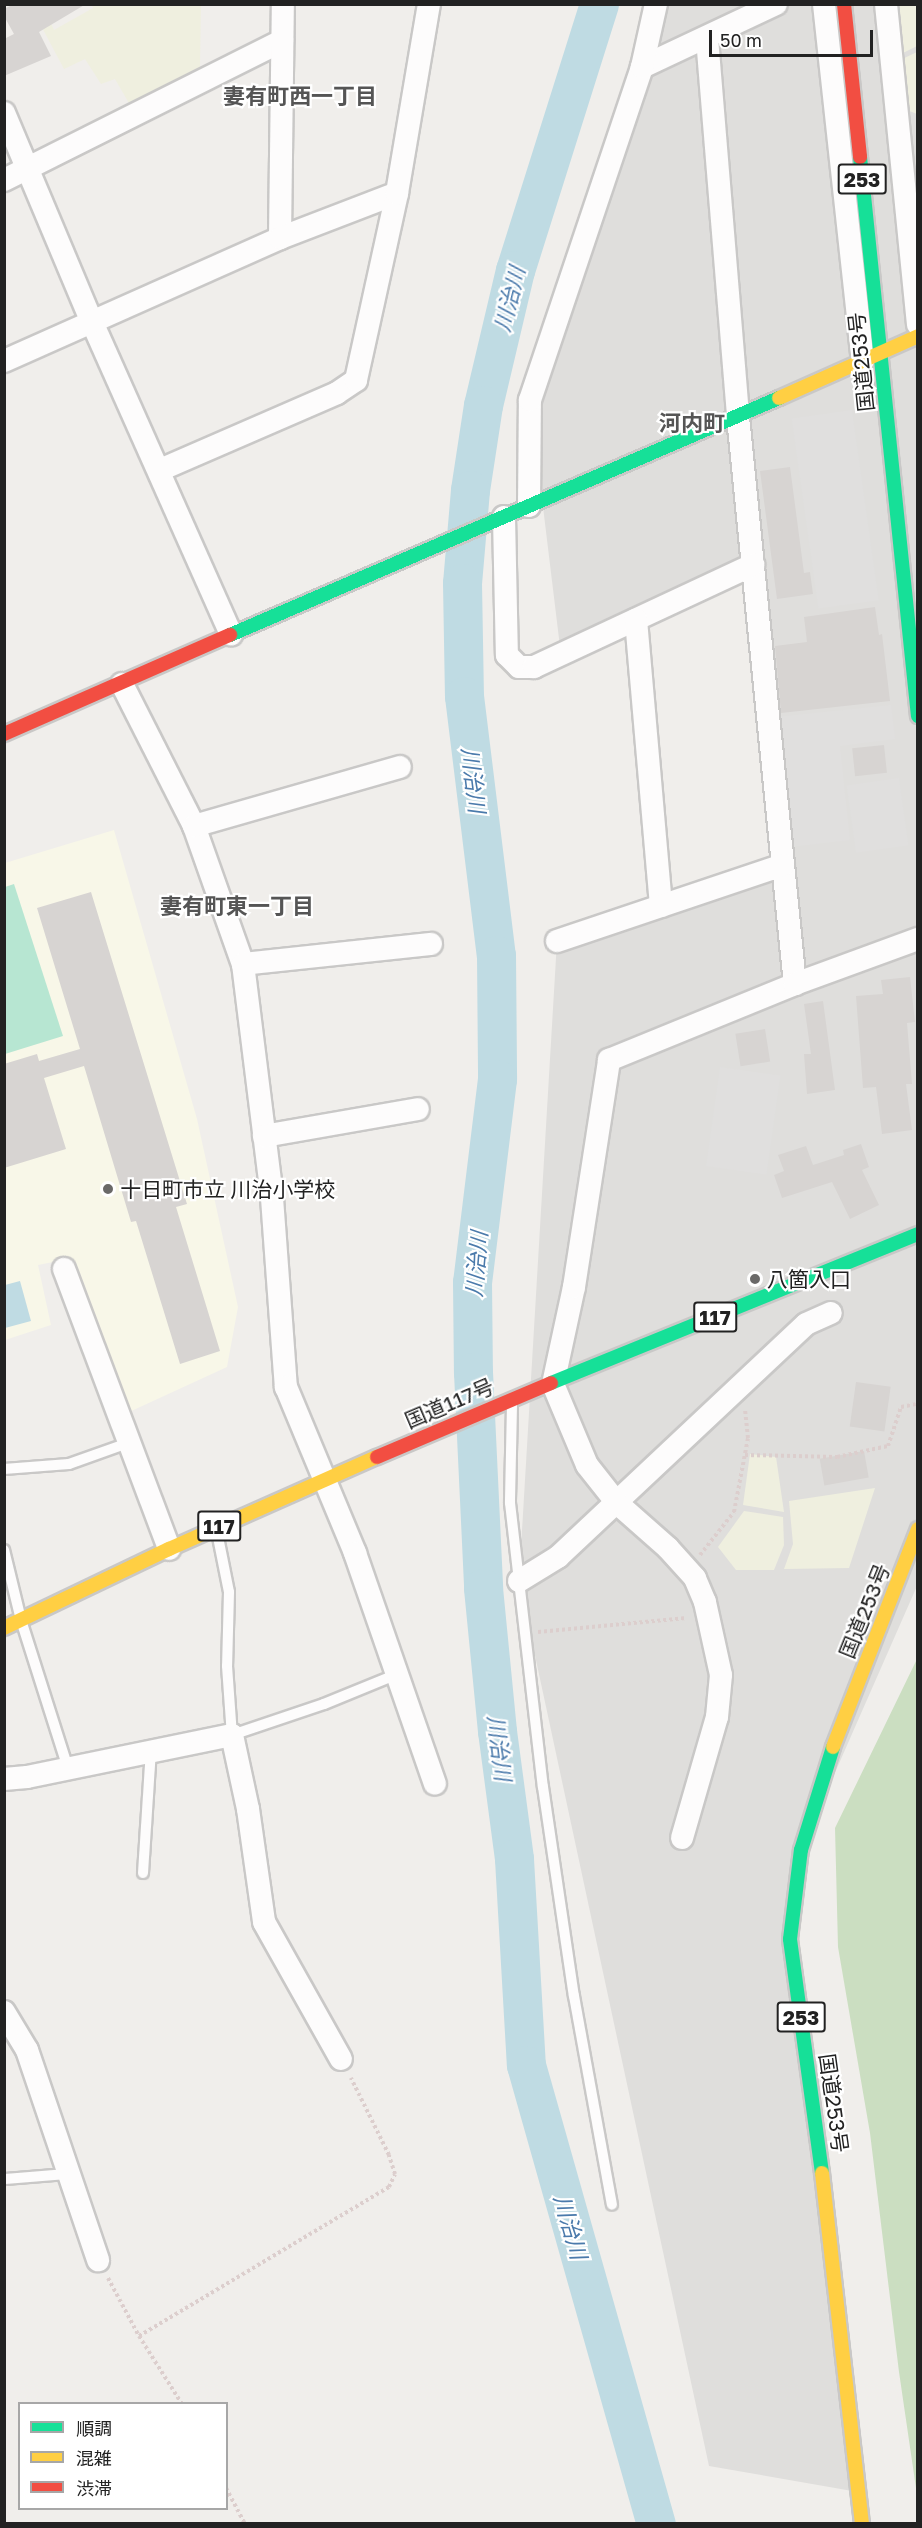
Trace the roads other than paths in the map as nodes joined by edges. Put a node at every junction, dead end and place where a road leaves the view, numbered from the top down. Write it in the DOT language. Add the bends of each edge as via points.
graph roads {
  1 [pos="283,4"];
  2 [pos="429,4"];
  3 [pos="656,4"];
  4 [pos="776,4"];
  5 [pos="824,4"];
  6 [pos="844,4"];
  7 [pos="886,4"];
  8 [pos="707,38"];
  9 [pos="282,41"];
  10 [pos="642,67"];
  11 [pos="4,113"];
  12 [pos="909,136"];
  13 [pos="28,167"];
  14 [pos="4,180"];
  15 [pos="397,193"];
  16 [pos="280,238"];
  17 [pos="92,322"];
  18 [pos="918,324"];
  19 [pos="918,336"];
  20 [pos="872,357"];
  21 [pos="4,361"];
  22 [pos="738,417"];
  23 [pos="160,470"];
  24 [pos="529,506"];
  25 [pos="500,518"];
  26 [pos="753,565"];
  27 [pos="636,620"];
  28 [pos="231,634"];
  29 [pos="122,684"];
  30 [pos="918,716"];
  31 [pos="4,734"];
  32 [pos="400,767"];
  33 [pos="194,826"];
  34 [pos="783,865"];
  35 [pos="661,906"];
  36 [pos="918,939"];
  37 [pos="557,941"];
  38 [pos="431,944"];
  39 [pos="243,964"];
  40 [pos="795,984"];
  41 [pos="418,1109"];
  42 [pos="264,1136"];
  43 [pos="918,1234"];
  44 [pos="64,1269"];
  45 [pos="831,1313"];
  46 [pos="553,1384"];
  47 [pos="512,1399"];
  48 [pos="128,1443"];
  49 [pos="4,1469"];
  50 [pos="322,1480"];
  51 [pos="618,1503"];
  52 [pos="216,1527"];
  53 [pos="918,1529"];
  54 [pos="169,1549"];
  55 [pos="4,1550"];
  56 [pos="914,1551"];
  57 [pos="519,1581"];
  58 [pos="21,1620"];
  59 [pos="4,1628"];
  60 [pos="395,1676"];
  61 [pos="232,1735"];
  62 [pos="151,1750"];
  63 [pos="68,1768"];
  64 [pos="4,1779"];
  65 [pos="435,1784"];
  66 [pos="682,1838"];
  67 [pos="143,1873"];
  68 [pos="4,2012"];
  69 [pos="341,2058"];
  70 [pos="68,2174"];
  71 [pos="4,2179"];
  72 [pos="612,2205"];
  73 [pos="98,2260"];
  74 [pos="862,2523"];
  1 -- 9 [label="street"];
  2 -- 15 [label="street"];
  3 -- 10 [label="street"];
  4 -- 8 [label="street"];
  5 -- 20 [label="street"];
  6 -- 20 [label="main road, 国道253号 / 253"];
  7 -- 12 [label="street"];
  8 -- 10 [label="street"];
  8 -- 22 [label="street"];
  9 -- 13 [label="street"];
  9 -- 16 [label="street"];
  10 -- 24 [label="street" via="530,400"];
  11 -- 13 [label="street"];
  12 -- 18 [label="street"];
  13 -- 14 [label="street"];
  13 -- 17 [label="street"];
  15 -- 16 [label="street"];
  15 -- 23 [label="street" via="356,380 337,393"];
  16 -- 17 [label="street"];
  17 -- 21 [label="street"];
  17 -- 23 [label="street"];
  19 -- 20 [label="main road"];
  20 -- 22 [label="main road"];
  20 -- 30 [label="main road, 国道253号 / 253"];
  22 -- 24 [label="main road"];
  22 -- 26 [label="street"];
  23 -- 28 [label="street"];
  24 -- 25 [label="main road"];
  25 -- 27 [label="street" via="507,656 519,667 534,667"];
  25 -- 28 [label="main road"];
  26 -- 27 [label="street"];
  26 -- 34 [label="street"];
  27 -- 35 [label="street"];
  28 -- 29 [label="main road"];
  29 -- 31 [label="main road"];
  29 -- 33 [label="street"];
  32 -- 33 [label="street"];
  33 -- 39 [label="street"];
  34 -- 35 [label="street"];
  34 -- 40 [label="street"];
  35 -- 37 [label="street"];
  36 -- 40 [label="street"];
  38 -- 39 [label="street"];
  39 -- 42 [label="street"];
  40 -- 46 [label="street" via="609,1060 574,1287"];
  41 -- 42 [label="street"];
  42 -- 50 [label="street" via="285,1387"];
  43 -- 46 [label="main road, 国道117号 / 117"];
  44 -- 48 [label="street"];
  45 -- 51 [label="street" via="806,1324"];
  46 -- 47 [label="main road, 国道117号 / 117"];
  46 -- 51 [label="street" via="586,1465"];
  47 -- 50 [label="main road, 国道117号 / 117"];
  47 -- 57 [label="lane" via="510,1503"];
  48 -- 49 [label="lane" via="69,1464"];
  48 -- 54 [label="street"];
  50 -- 52 [label="main road, 国道117号 / 117"];
  50 -- 60 [label="street" via="355,1553"];
  51 -- 57 [label="street" via="558,1557"];
  51 -- 66 [label="street" via="695,1578 708,1614 721,1675 717,1717"];
  52 -- 54 [label="main road, 国道117号 / 117"];
  52 -- 61 [label="lane" via="229,1592 227,1666"];
  53 -- 56 [label="main road, 国道253号 / 253"];
  54 -- 58 [label="main road, 国道117号 / 117"];
  55 -- 58 [label="lane"];
  56 -- 74 [label="main road, 国道253号 / 253" via="835,1742 805,1839 790,1939 818,2140"];
  57 -- 72 [label="lane" via="543,1787 574,1996"];
  58 -- 59 [label="main road, 国道117号 / 117"];
  58 -- 63 [label="lane"];
  60 -- 61 [label="lane"];
  60 -- 65 [label="street"];
  61 -- 62 [label="street"];
  61 -- 69 [label="street" via="248,1809 264,1922"];
  62 -- 63 [label="street"];
  62 -- 67 [label="lane"];
  63 -- 64 [label="street"];
  68 -- 70 [label="street" via="27,2050"];
  70 -- 71 [label="lane"];
  70 -- 73 [label="street"];
}
